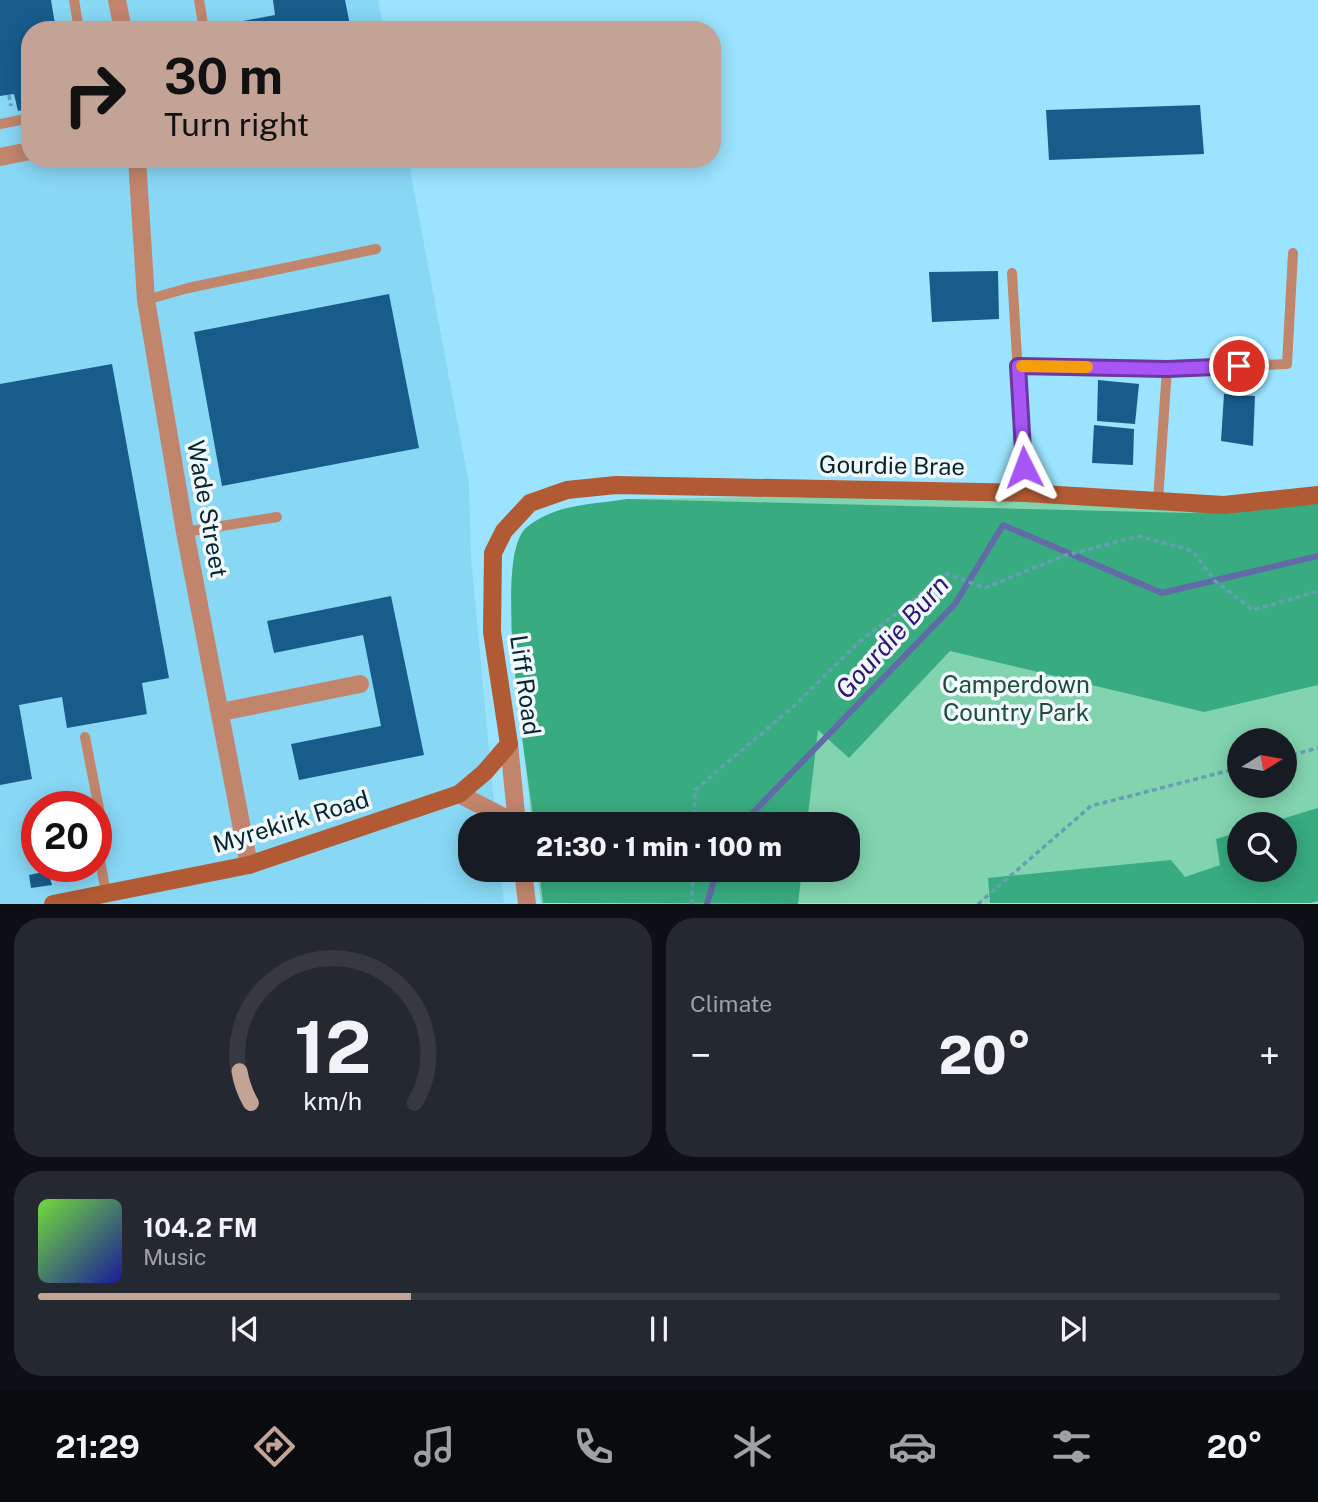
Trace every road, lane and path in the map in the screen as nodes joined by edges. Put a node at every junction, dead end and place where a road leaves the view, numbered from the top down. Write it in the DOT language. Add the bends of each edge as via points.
graph roads {
  1 [pos="74,0"];
  2 [pos="117,0"];
  3 [pos="199,0"];
  4 [pos="78,21"];
  5 [pos="120,21"];
  6 [pos="203,21"];
  7 [pos="21,120"];
  8 [pos="0,124"];
  9 [pos="21,154"];
  10 [pos="0,157"];
  11 [pos="138,168"];
  12 [pos="376,249"];
  13 [pos="1293,253"];
  14 [pos="1012,273"];
  15 [pos="146,300"];
  16 [pos="1018,366"];
  17 [pos="1167,369"];
  18 [pos="1025,493"];
  19 [pos="1318,495"];
  20 [pos="1158,500"];
  21 [pos="277,517"];
  22 [pos="185,532"];
  23 [pos="493,553"];
  24 [pos="1318,591"];
  25 [pos="360,684"];
  26 [pos="221,712"];
  27 [pos="85,737"];
  28 [pos="509,744"];
  29 [pos="1318,748"];
  30 [pos="1297,754"];
  31 [pos="1227,771"];
  32 [pos="459,794"];
  33 [pos="494,812"];
  34 [pos="516,812"];
  35 [pos="694,812"];
  36 [pos="249,865"];
  37 [pos="524,882"];
  38 [pos="693,882"];
  39 [pos="106,893"];
  40 [pos="53,904"];
  41 [pos="527,904"];
  42 [pos="692,904"];
  43 [pos="978,904"];
  1 -- 4 [label="lane"];
  2 -- 5 [label="street"];
  3 -- 6 [label="lane"];
  7 -- 8 [label="lane"];
  9 -- 10 [label="street"];
  11 -- 15 [label="street, Wade Street"];
  12 -- 15 [label="lane"];
  13 -- 17 [label="lane" via="1287,364"];
  14 -- 16 [label="lane"];
  15 -- 22 [label="street, Wade Street"];
  16 -- 17 [label="lane"];
  16 -- 18 [label="lane"];
  17 -- 20 [label="lane"];
  18 -- 20 [label="street, Gourdie Brae"];
  18 -- 23 [label="street, Gourdie Brae" via="616,485 567,490 530,503 504,531"];
  19 -- 20 [label="street, Gourdie Brae" via="1224,505"];
  21 -- 22 [label="lane"];
  22 -- 26 [label="street, Wade Street"];
  23 -- 28 [label="street, Liff Road" via="492,632"];
  24 -- 35 [label="path" via="1253,610 1215,581 1193,551 1139,536 1063,556 985,588 944,573 859,642 794,706 695,790"];
  25 -- 26 [label="street"];
  26 -- 36 [label="street, Wade Street"];
  27 -- 39 [label="lane" via="103,829 99,855"];
  28 -- 32 [label="street, Myrekirk Road"];
  28 -- 34 [label="street, Liff Road"];
  29 -- 30 [label="path"];
  31 -- 43 [label="path" via="1091,806"];
  32 -- 33 [label="street"];
  32 -- 36 [label="street, Myrekirk Road"];
  36 -- 39 [label="street, Myrekirk Road"];
  37 -- 41 [label="street"];
  38 -- 42 [label="path"];
  39 -- 40 [label="street, Myrekirk Road"];
}
